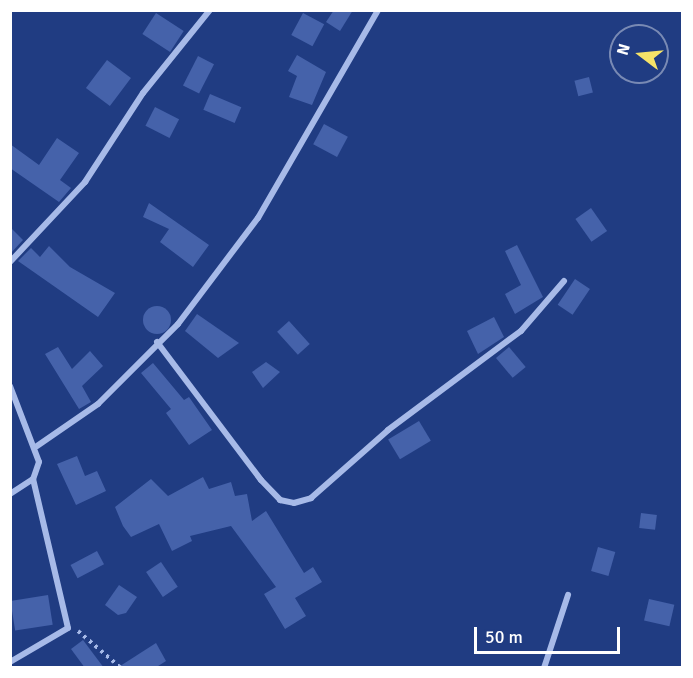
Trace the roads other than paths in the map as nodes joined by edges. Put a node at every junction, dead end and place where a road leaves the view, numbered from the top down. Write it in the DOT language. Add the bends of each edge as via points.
graph roads {
  1 [pos="210,10"];
  2 [pos="378,10"];
  3 [pos="10,262"];
  4 [pos="564,281"];
  5 [pos="157,342"];
  6 [pos="10,386"];
  7 [pos="38,446"];
  8 [pos="33,479"];
  9 [pos="10,494"];
  10 [pos="568,595"];
  11 [pos="10,662"];
  12 [pos="544,668"];
  1 -- 3 [label="street" via="143,93 85,182"];
  2 -- 5 [label="street" via="258,218"];
  4 -- 5 [label="street" via="521,331 388,430 311,498 294,503 280,500 261,480"];
  5 -- 7 [label="street" via="98,404"];
  6 -- 7 [label="street"];
  7 -- 8 [label="street"];
  8 -- 9 [label="street"];
  8 -- 11 [label="street" via="68,628"];
  10 -- 12 [label="street"];
}
